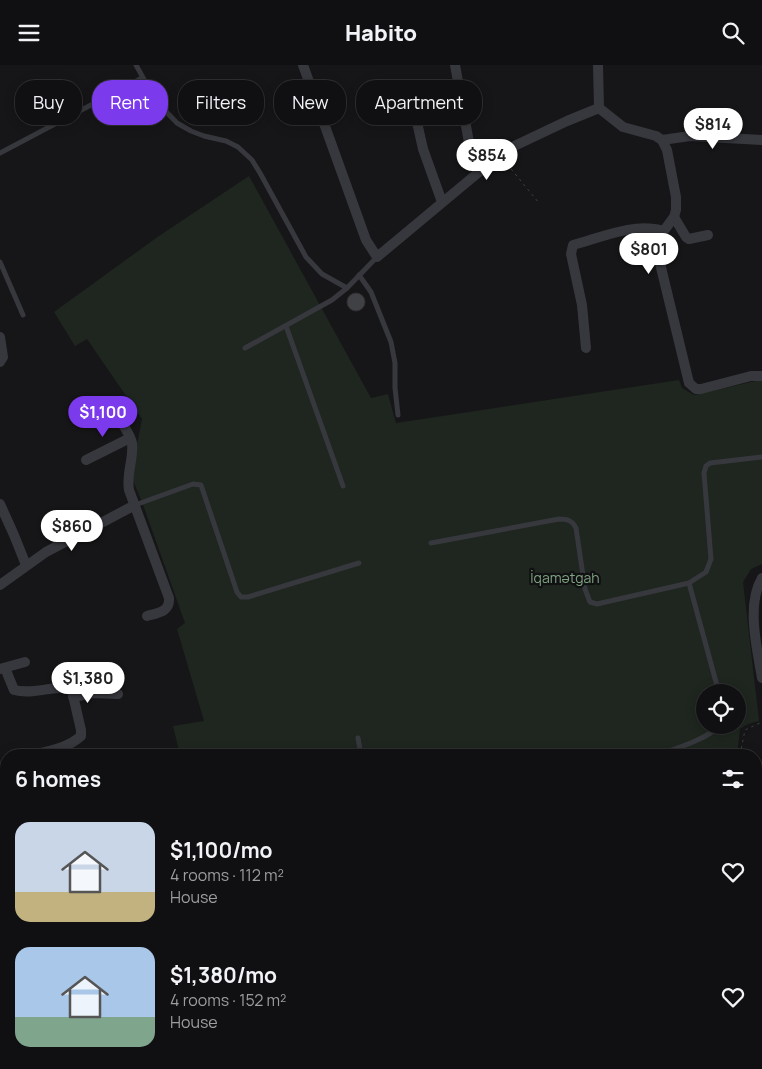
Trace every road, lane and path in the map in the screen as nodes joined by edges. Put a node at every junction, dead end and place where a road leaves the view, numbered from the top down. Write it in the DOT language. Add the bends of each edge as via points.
graph roads {
  1 [pos="136,65"];
  2 [pos="303,65"];
  3 [pos="455,65"];
  4 [pos="598,65"];
  5 [pos="142,78"];
  6 [pos="599,108"];
  7 [pos="418,125"];
  8 [pos="662,141"];
  9 [pos="762,141"];
  10 [pos="0,153"];
  11 [pos="500,155"];
  12 [pos="479,172"];
  13 [pos="442,202"];
  14 [pos="539,203"];
  15 [pos="674,217"];
  16 [pos="663,231"];
  17 [pos="708,235"];
  18 [pos="377,257"];
  19 [pos="0,262"];
  20 [pos="359,275"];
  21 [pos="347,288"];
  22 [pos="23,315"];
  23 [pos="286,326"];
  24 [pos="0,337"];
  25 [pos="586,347"];
  26 [pos="246,348"];
  27 [pos="0,363"];
  28 [pos="762,376"];
  29 [pos="110,405"];
  30 [pos="398,415"];
  31 [pos="130,438"];
  32 [pos="762,457"];
  33 [pos="86,460"];
  34 [pos="343,486"];
  35 [pos="0,504"];
  36 [pos="135,505"];
  37 [pos="431,543"];
  38 [pos="358,563"];
  39 [pos="26,565"];
  40 [pos="762,578"];
  41 [pos="689,583"];
  42 [pos="0,585"];
  43 [pos="147,617"];
  44 [pos="25,662"];
  45 [pos="2,668"];
  46 [pos="762,678"];
  47 [pos="717,684"];
  48 [pos="118,694"];
  49 [pos="73,697"];
  50 [pos="762,722"];
  51 [pos="709,734"];
  52 [pos="358,738"];
  53 [pos="56,749"];
  54 [pos="360,749"];
  55 [pos="674,749"];
  56 [pos="741,749"];
  1 -- 5 [label="lane"];
  2 -- 18 [label="street" via="366,240"];
  3 -- 12 [label="street" via="470,148"];
  4 -- 6 [label="street"];
  5 -- 10 [label="lane"];
  5 -- 21 [label="lane" via="156,101 177,123 204,136 226,141 252,160 306,257 322,274"];
  6 -- 8 [label="street" via="623,127"];
  6 -- 11 [label="street" via="522,141"];
  7 -- 13 [label="street"];
  8 -- 9 [label="street" via="690,137"];
  8 -- 15 [label="street" via="668,154 676,197"];
  11 -- 12 [label="street"];
  11 -- 14 [label="path"];
  12 -- 13 [label="street"];
  13 -- 18 [label="street"];
  15 -- 16 [label="street"];
  15 -- 17 [label="street" via="689,239"];
  16 -- 25 [label="street" via="646,228 626,230 573,245 571,254 582,305"];
  16 -- 28 [label="street" via="658,239 658,255 689,383 701,389"];
  18 -- 20 [label="lane"];
  19 -- 22 [label="lane"];
  20 -- 21 [label="lane"];
  20 -- 30 [label="lane" via="371,292 391,341"];
  21 -- 23 [label="lane" via="322,307"];
  23 -- 26 [label="lane"];
  23 -- 34 [label="lane"];
  24 -- 27 [label="street" via="3,357"];
  29 -- 31 [label="street"];
  31 -- 33 [label="street"];
  31 -- 36 [label="street" via="128,479"];
  32 -- 41 [label="lane" via="706,466 711,559 706,572"];
  35 -- 39 [label="street"];
  36 -- 38 [label="lane" via="193,484 201,485 241,597"];
  36 -- 39 [label="street"];
  36 -- 43 [label="street" via="169,598 164,611"];
  37 -- 41 [label="lane" via="566,519 576,528 590,603 597,605"];
  39 -- 42 [label="street"];
  40 -- 46 [label="street" via="753,604"];
  41 -- 47 [label="lane"];
  44 -- 45 [label="street"];
  45 -- 49 [label="street" via="14,691 61,687 72,691"];
  48 -- 49 [label="street" via="93,693"];
  49 -- 53 [label="street" via="81,736"];
  50 -- 56 [label="path" via="745,730"];
  51 -- 55 [label="lane"];
  52 -- 54 [label="lane"];
}
